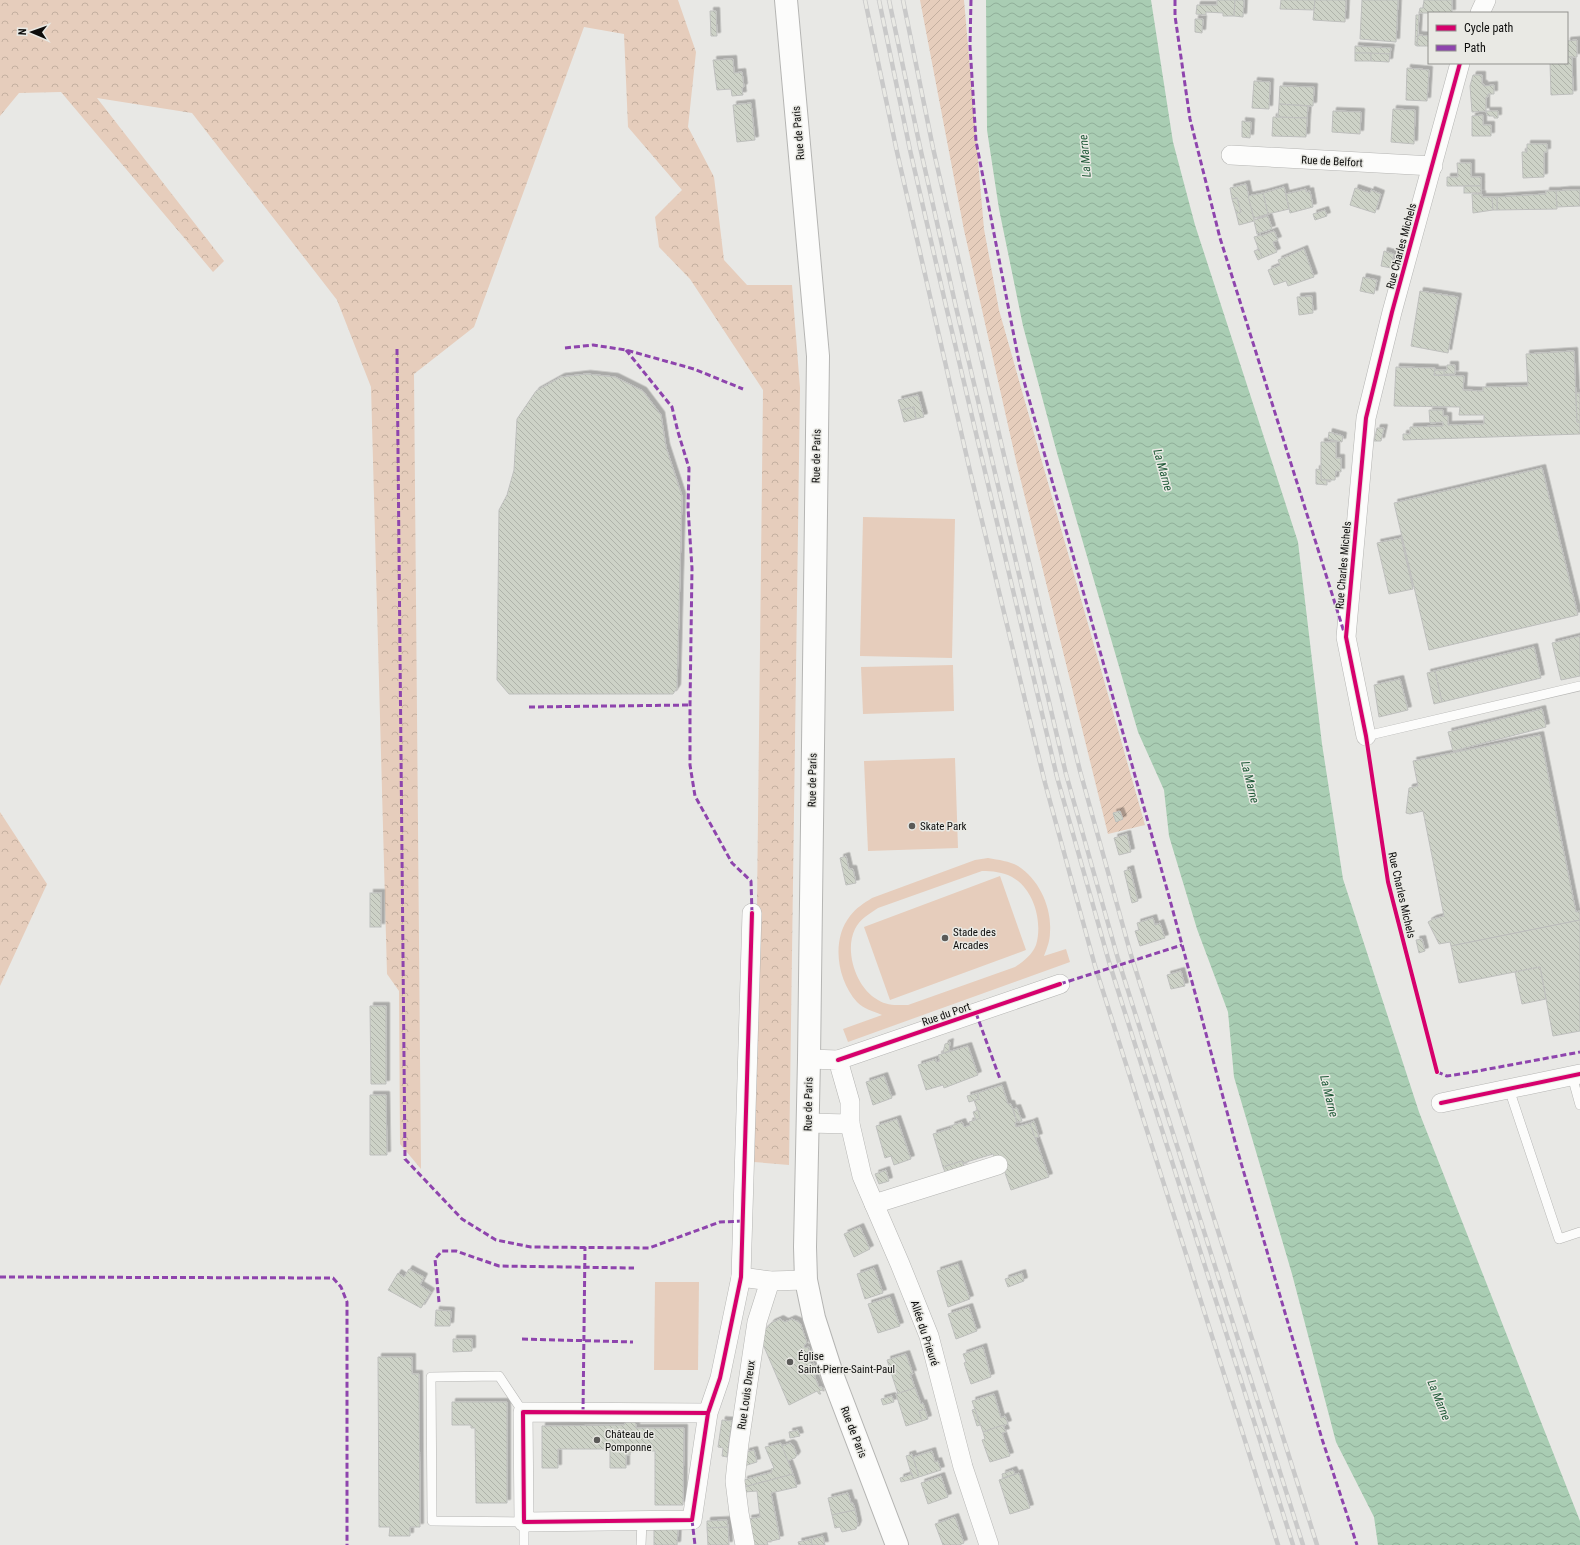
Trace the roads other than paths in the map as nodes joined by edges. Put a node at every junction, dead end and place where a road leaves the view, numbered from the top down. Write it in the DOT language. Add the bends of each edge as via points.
graph roads {
  1 [pos="786,0"];
  2 [pos="1486,0"];
  3 [pos="1480,12"];
  4 [pos="1460,64"];
  5 [pos="1231,155"];
  6 [pos="1432,166"];
  7 [pos="1580,686"];
  8 [pos="1366,736"];
  9 [pos="752,913"];
  10 [pos="1060,984"];
  11 [pos="809,1059"];
  12 [pos="838,1060"];
  13 [pos="1576,1075"];
  14 [pos="1509,1089"];
  15 [pos="1441,1103"];
  16 [pos="1580,1105"];
  17 [pos="807,1123"];
  18 [pos="850,1124"];
  19 [pos="998,1165"];
  20 [pos="874,1204"];
  21 [pos="1580,1232"];
  22 [pos="741,1277"];
  23 [pos="806,1280"];
  24 [pos="770,1281"];
  25 [pos="523,1412"];
  26 [pos="708,1413"];
  27 [pos="642,1521"];
  28 [pos="524,1522"];
  29 [pos="524,1545"];
  30 [pos="641,1545"];
  31 [pos="745,1545"];
  32 [pos="897,1545"];
  33 [pos="989,1545"];
  1 -- 11 [label="main road, Rue de Paris" via="818,356"];
  2 -- 3 [label="street"];
  4 -- 6 [label="street, Rue Charles Michels"];
  5 -- 6 [label="street, Rue de Belfort"];
  6 -- 8 [label="street, Rue Charles Michels" via="1366,418 1346,637"];
  7 -- 8 [label="lane"];
  9 -- 22 [label="street"];
  10 -- 12 [label="street, Rue du Port"];
  11 -- 12 [label="street"];
  11 -- 17 [label="main road, Rue de Paris"];
  12 -- 18 [label="street, Allée du Prieuré" via="850,1102"];
  13 -- 14 [label="street"];
  13 -- 16 [label="lane"];
  14 -- 15 [label="street"];
  14 -- 21 [label="lane" via="1559,1239"];
  17 -- 18 [label="street"];
  17 -- 23 [label="main road, Rue de Paris"];
  18 -- 20 [label="street, Allée du Prieuré" via="862,1176"];
  19 -- 20 [label="street"];
  20 -- 33 [label="street, Allée du Prieuré" via="929,1336 963,1467"];
  22 -- 24 [label="street"];
  22 -- 26 [label="street" via="720,1378"];
  23 -- 24 [label="street"];
  23 -- 32 [label="main road, Rue de Paris" via="814,1318 833,1377"];
  24 -- 31 [label="street, Rue Louis Dreux" via="754,1337 735,1480"];
  25 -- 26 [label="street"];
  25 -- 28 [label="street"];
  25 -- 28 [label="lane" via="499,1376 430,1377 432,1521"];
  26 -- 27 [label="street" via="692,1520"];
  27 -- 28 [label="street"];
  27 -- 30 [label="lane"];
  28 -- 29 [label="lane"];
}
